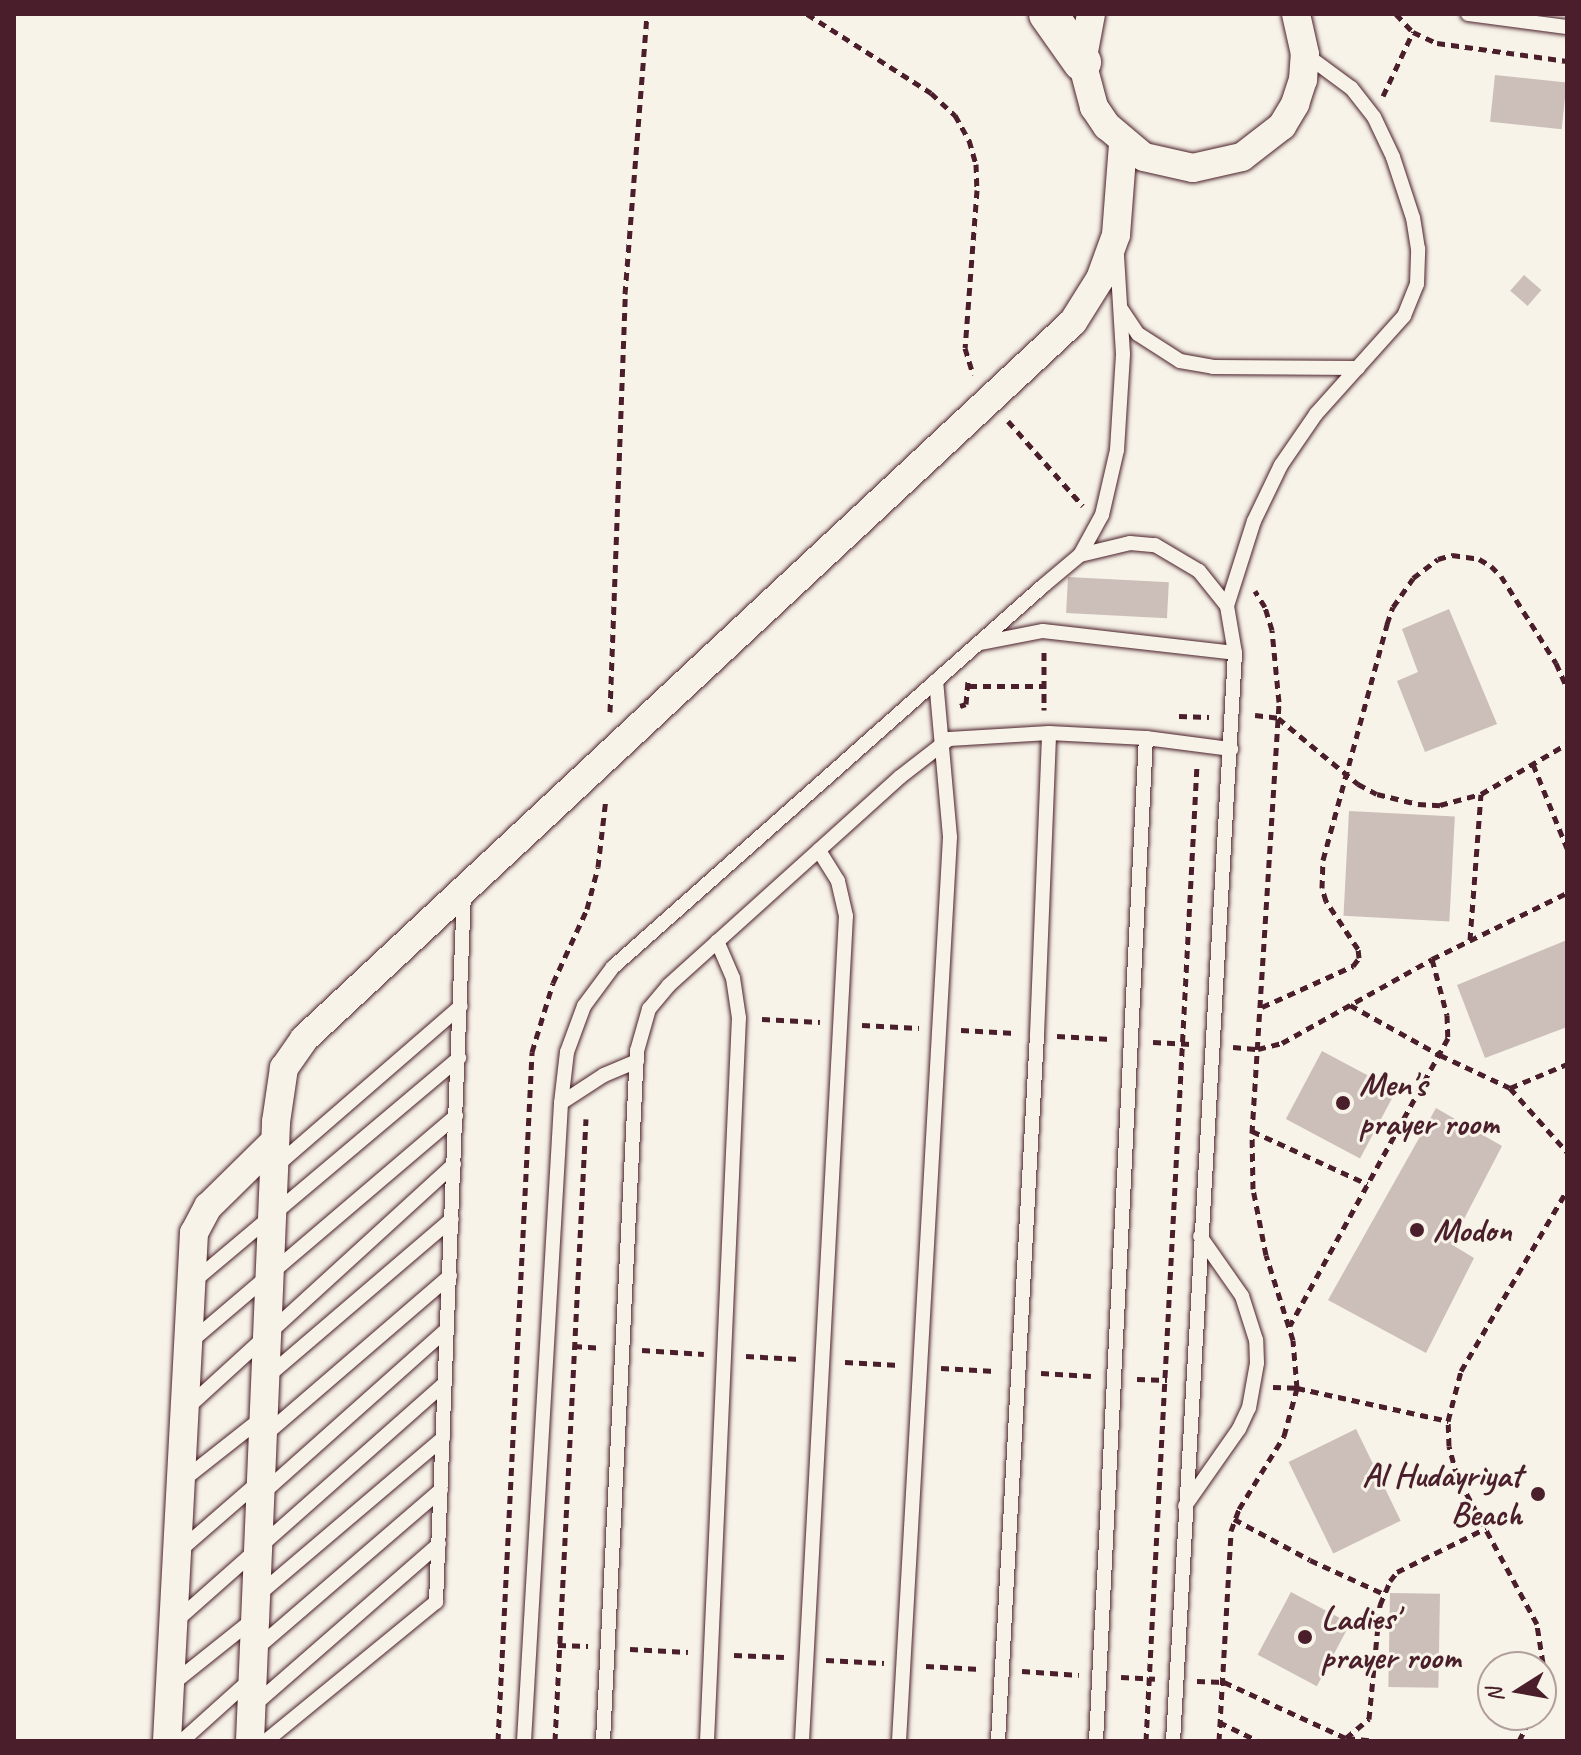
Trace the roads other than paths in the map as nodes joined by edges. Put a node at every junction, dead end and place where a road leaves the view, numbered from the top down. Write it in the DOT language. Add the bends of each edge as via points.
graph roads {
  1 [pos="1048,14"];
  2 [pos="1091,14"];
  3 [pos="1296,14"];
  4 [pos="1468,14"];
  5 [pos="1538,19"];
  6 [pos="1567,27"];
  7 [pos="1305,54"];
  8 [pos="1082,62"];
  9 [pos="1123,143"];
  10 [pos="1116,235"];
  11 [pos="1119,305"];
  12 [pos="1358,368"];
  13 [pos="1080,555"];
  14 [pos="1227,606"];
  15 [pos="978,644"];
  16 [pos="1235,653"];
  17 [pos="936,681"];
  18 [pos="1049,733"];
  19 [pos="1146,738"];
  20 [pos="940,746"];
  21 [pos="1231,749"];
  22 [pos="819,850"];
  23 [pos="464,893"];
  24 [pos="717,941"];
  25 [pos="461,1006"];
  26 [pos="459,1058"];
  27 [pos="637,1061"];
  28 [pos="561,1103"];
  29 [pos="456,1116"];
  30 [pos="275,1155"];
  31 [pos="454,1164"];
  32 [pos="272,1216"];
  33 [pos="452,1219"];
  34 [pos="1200,1236"];
  35 [pos="269,1275"];
  36 [pos="450,1276"];
  37 [pos="190,1285"];
  38 [pos="447,1329"];
  39 [pos="267,1335"];
  40 [pos="187,1345"];
  41 [pos="265,1379"];
  42 [pos="445,1383"];
  43 [pos="184,1411"];
  44 [pos="263,1427"];
  45 [pos="443,1438"];
  46 [pos="180,1483"];
  47 [pos="260,1488"];
  48 [pos="441,1490"];
  49 [pos="1185,1506"];
  50 [pos="439,1544"];
  51 [pos="258,1548"];
  52 [pos="177,1553"];
  53 [pos="255,1608"];
  54 [pos="174,1622"];
  55 [pos="253,1664"];
  56 [pos="170,1686"];
  57 [pos="251,1707"];
  58 [pos="167,1741"];
  59 [pos="182,1741"];
  60 [pos="250,1741"];
  61 [pos="266,1741"];
  62 [pos="524,1741"];
  63 [pos="603,1741"];
  64 [pos="707,1741"];
  65 [pos="802,1741"];
  66 [pos="899,1741"];
  67 [pos="998,1741"];
  68 [pos="1096,1741"];
  69 [pos="1173,1741"];
  1 -- 8 [label="main road"];
  2 -- 8 [label="street"];
  3 -- 7 [label="street"];
  4 -- 5 [label="lane"];
  5 -- 6 [label="lane"];
  7 -- 9 [label="street" via="1295,104 1282,126 1242,157 1193,168 1144,157"];
  7 -- 12 [label="lane" via="1351,88 1374,117 1413,218 1417,284 1404,316"];
  8 -- 9 [label="street" via="1094,107"];
  9 -- 10 [label="street"];
  10 -- 11 [label="lane"];
  10 -- 23 [label="street" via="1082,311"];
  11 -- 12 [label="lane" via="1138,334 1180,361 1213,367"];
  11 -- 13 [label="lane" via="1122,402 1117,450 1102,515"];
  12 -- 14 [label="lane" via="1316,414 1281,465 1236,569"];
  13 -- 14 [label="lane" via="1130,543 1155,545 1199,571"];
  13 -- 15 [label="lane"];
  14 -- 16 [label="lane"];
  15 -- 16 [label="lane" via="1043,631"];
  15 -- 17 [label="lane"];
  16 -- 21 [label="lane"];
  17 -- 20 [label="lane"];
  17 -- 28 [label="lane" via="613,967 575,1028"];
  18 -- 19 [label="lane"];
  18 -- 20 [label="lane" via="949,739"];
  18 -- 67 [label="lane"];
  19 -- 21 [label="lane"];
  19 -- 68 [label="lane"];
  20 -- 22 [label="lane"];
  20 -- 66 [label="lane" via="950,837"];
  21 -- 34 [label="lane"];
  22 -- 24 [label="lane"];
  22 -- 65 [label="lane" via="838,881 846,916"];
  23 -- 25 [label="lane"];
  23 -- 30 [label="street" via="293,1052 279,1084"];
  24 -- 27 [label="lane" via="649,1009"];
  24 -- 64 [label="lane" via="733,978 739,1018"];
  25 -- 26 [label="lane"];
  25 -- 30 [label="lane"];
  26 -- 29 [label="lane"];
  26 -- 32 [label="lane"];
  27 -- 28 [label="lane"];
  27 -- 63 [label="lane"];
  28 -- 62 [label="lane"];
  29 -- 31 [label="lane"];
  29 -- 35 [label="lane"];
  30 -- 32 [label="street"];
  30 -- 37 [label="street" via="200,1219"];
  31 -- 33 [label="lane"];
  31 -- 39 [label="lane"];
  32 -- 35 [label="street"];
  32 -- 37 [label="lane"];
  33 -- 36 [label="lane"];
  33 -- 41 [label="lane"];
  34 -- 49 [label="lane"];
  34 -- 49 [label="lane" via="1242,1296 1256,1340 1257,1363 1252,1397 1239,1429"];
  35 -- 39 [label="street"];
  35 -- 40 [label="lane"];
  36 -- 38 [label="lane"];
  36 -- 44 [label="lane"];
  37 -- 40 [label="street"];
  38 -- 42 [label="lane"];
  38 -- 47 [label="lane"];
  39 -- 41 [label="street"];
  39 -- 43 [label="lane"];
  40 -- 43 [label="street"];
  41 -- 44 [label="street"];
  42 -- 45 [label="lane"];
  42 -- 51 [label="lane"];
  43 -- 46 [label="street"];
  44 -- 46 [label="lane"];
  44 -- 47 [label="street"];
  45 -- 48 [label="lane"];
  45 -- 53 [label="lane"];
  46 -- 52 [label="street"];
  47 -- 51 [label="street"];
  47 -- 52 [label="lane"];
  48 -- 50 [label="lane"];
  48 -- 55 [label="lane"];
  49 -- 69 [label="lane"];
  50 -- 57 [label="lane"];
  50 -- 61 [label="lane" via="436,1602"];
  51 -- 53 [label="street"];
  51 -- 54 [label="lane"];
  52 -- 54 [label="street"];
  53 -- 55 [label="street"];
  53 -- 56 [label="lane"];
  54 -- 56 [label="street"];
  55 -- 57 [label="street"];
  55 -- 59 [label="lane"];
  56 -- 58 [label="street"];
  57 -- 60 [label="street"];
}
